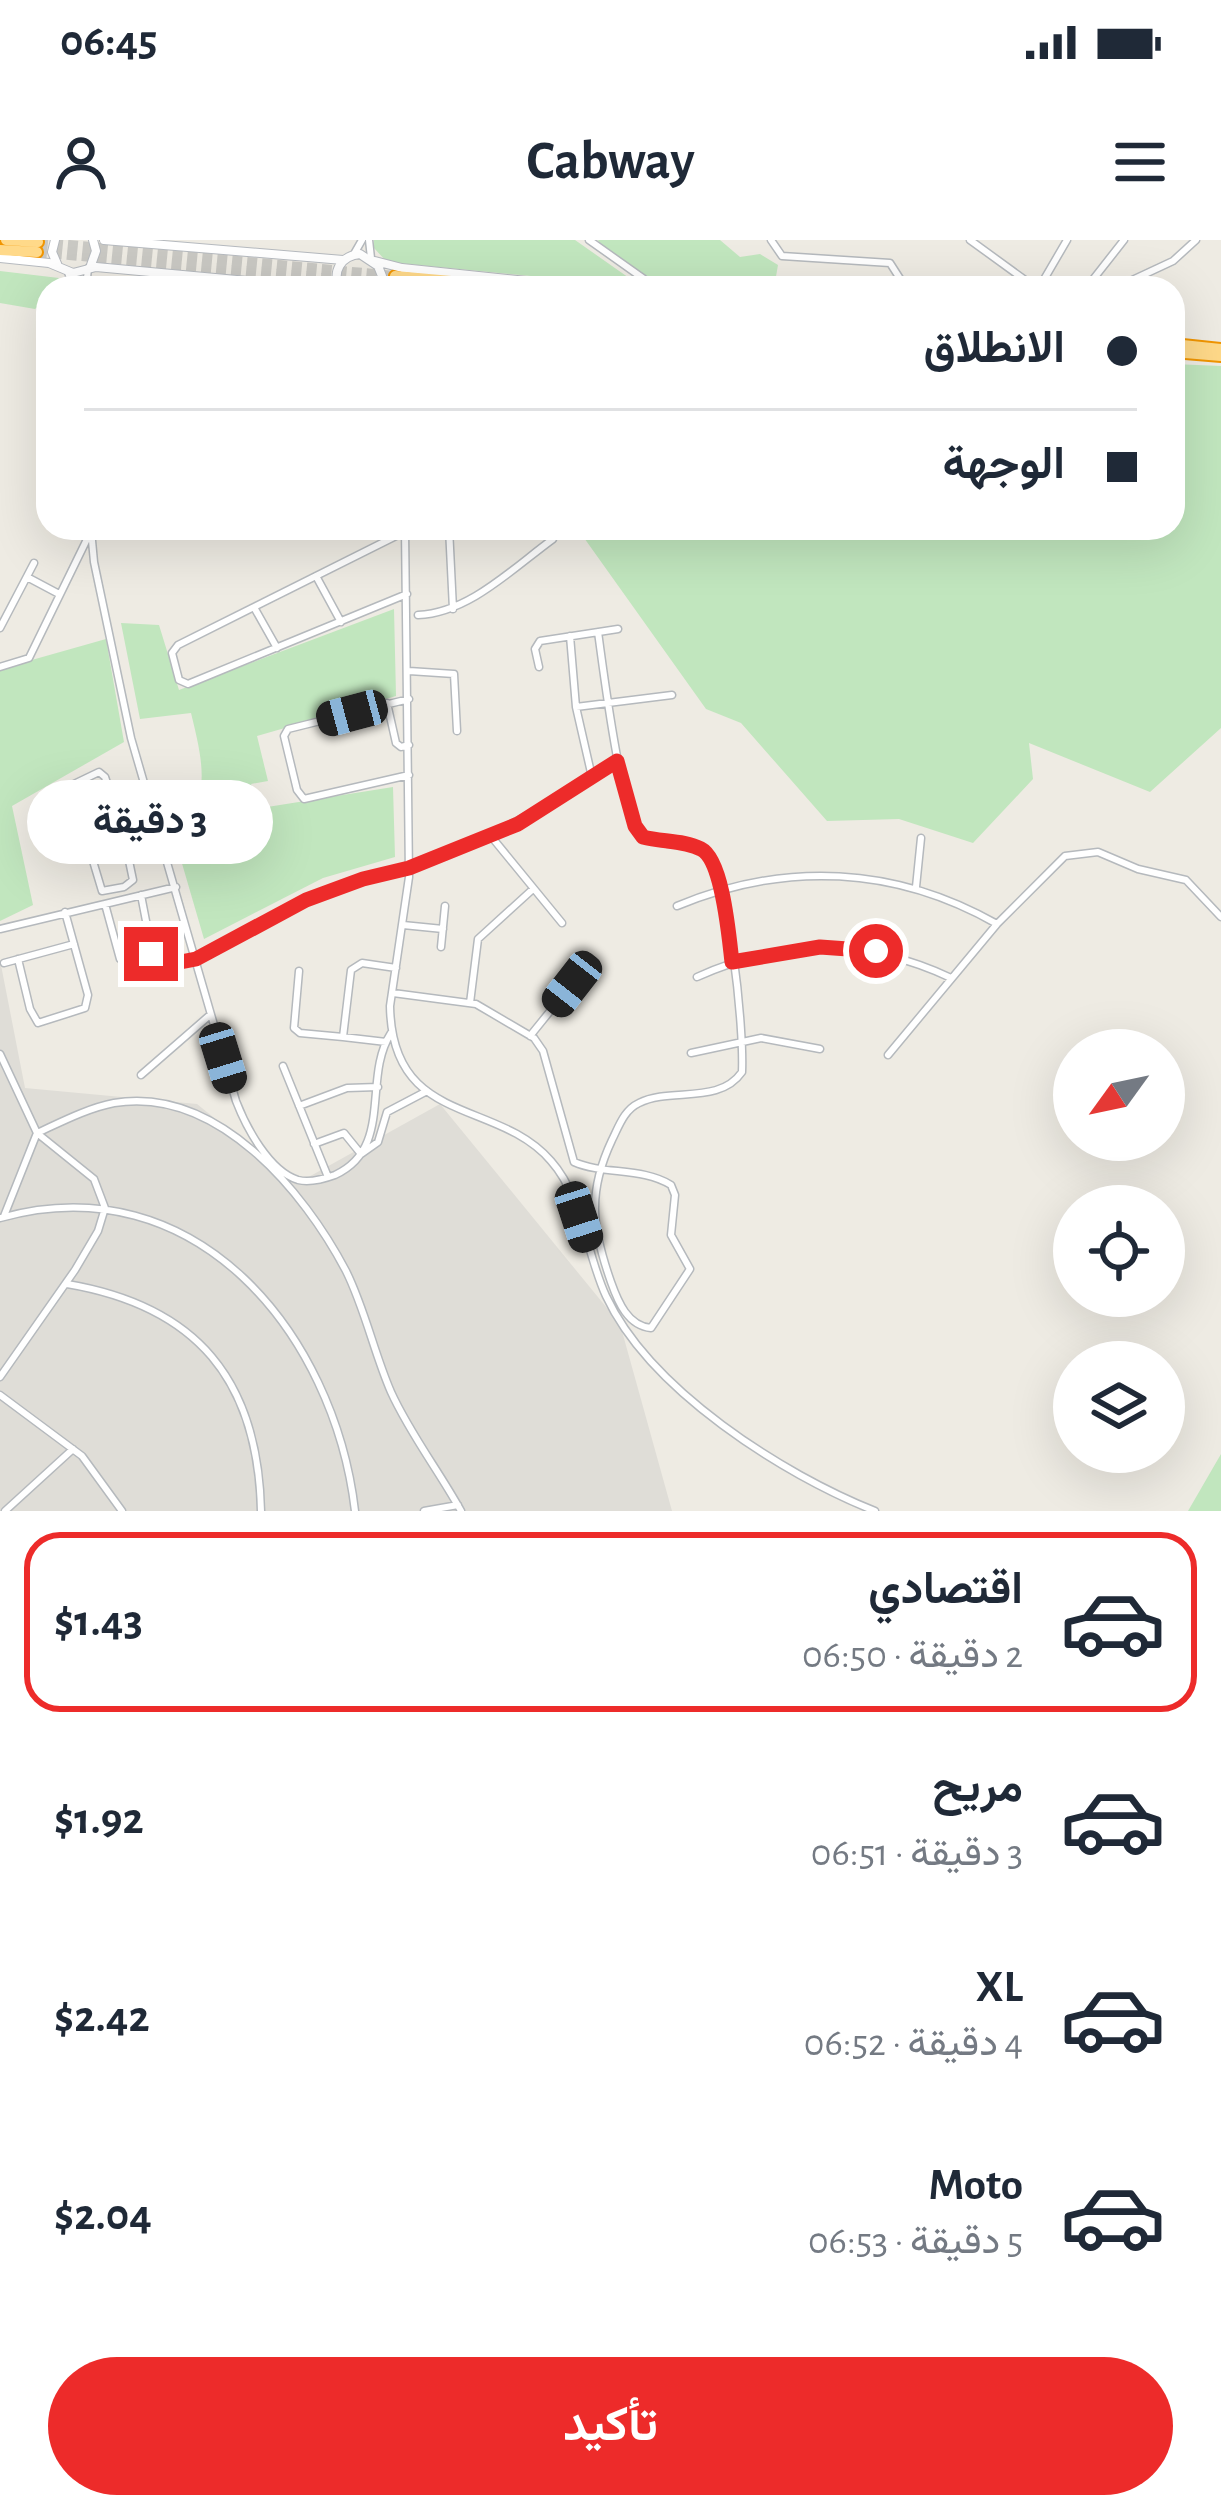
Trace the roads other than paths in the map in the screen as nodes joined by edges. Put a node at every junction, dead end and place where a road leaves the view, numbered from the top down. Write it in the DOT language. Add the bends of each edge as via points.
graph roads {
  1 [pos="6,240"];
  2 [pos="55,240"];
  3 [pos="93,240"];
  4 [pos="104,240"];
  5 [pos="366,240"];
  6 [pos="589,240"];
  7 [pos="771,240"];
  8 [pos="1067,240"];
  9 [pos="1124,240"];
  10 [pos="1196,240"];
  11 [pos="974,241"];
  12 [pos="38,247"];
  13 [pos="0,254"];
  14 [pos="354,254"];
  15 [pos="344,260"];
  16 [pos="373,260"];
  17 [pos="89,268"];
  18 [pos="64,270"];
  19 [pos="67,276"];
  20 [pos="88,276"];
  21 [pos="183,276"];
  22 [pos="337,276"];
  23 [pos="382,276"];
  24 [pos="478,276"];
  25 [pos="640,276"];
  26 [pos="898,276"];
  27 [pos="1022,276"];
  28 [pos="1045,276"];
  29 [pos="1096,276"];
  30 [pos="1141,276"];
  31 [pos="1185,349"];
  32 [pos="1221,352"];
  33 [pos="86,540"];
  34 [pos="93,540"];
  35 [pos="386,540"];
  36 [pos="408,540"];
  37 [pos="449,540"];
  38 [pos="552,540"];
  39 [pos="34,563"];
  40 [pos="316,576"];
  41 [pos="27,577"];
  42 [pos="59,594"];
  43 [pos="407,594"];
  44 [pos="254,608"];
  45 [pos="453,609"];
  46 [pos="418,615"];
  47 [pos="341,622"];
  48 [pos="0,628"];
  49 [pos="618,629"];
  50 [pos="598,632"];
  51 [pos="570,636"];
  52 [pos="277,648"];
  53 [pos="0,667"];
  54 [pos="539,668"];
  55 [pos="409,671"];
  56 [pos="672,694"];
  57 [pos="409,699"];
  58 [pos="608,702"];
  59 [pos="387,703"];
  60 [pos="576,707"];
  61 [pos="458,731"];
  62 [pos="409,745"];
  63 [pos="617,761"];
  64 [pos="409,775"];
  65 [pos="592,777"];
  66 [pos="155,819"];
  67 [pos="490,835"];
  68 [pos="921,838"];
  69 [pos="409,868"];
  70 [pos="176,886"];
  71 [pos="916,887"];
  72 [pos="721,888"];
  73 [pos="533,889"];
  74 [pos="141,895"];
  75 [pos="105,904"];
  76 [pos="446,906"];
  77 [pos="677,906"];
  78 [pos="65,912"];
  79 [pos="1221,917"];
  80 [pos="562,923"];
  81 [pos="997,924"];
  82 [pos="403,925"];
  83 [pos="0,929"];
  84 [pos="443,929"];
  85 [pos="74,944"];
  86 [pos="441,947"];
  87 [pos="152,952"];
  88 [pos="18,959"];
  89 [pos="196,959"];
  90 [pos="732,962"];
  91 [pos="4,963"];
  92 [pos="397,968"];
  93 [pos="299,971"];
  94 [pos="697,977"];
  95 [pos="951,978"];
  96 [pos="572,984"];
  97 [pos="393,993"];
  98 [pos="470,1003"];
  99 [pos="210,1015"];
  100 [pos="392,1032"];
  101 [pos="530,1036"];
  102 [pos="343,1037"];
  103 [pos="741,1040"];
  104 [pos="386,1042"];
  105 [pos="820,1049"];
  106 [pos="691,1053"];
  107 [pos="0,1054"];
  108 [pos="888,1055"];
  109 [pos="283,1066"];
  110 [pos="141,1075"];
  111 [pos="378,1087"];
  112 [pos="427,1091"];
  113 [pos="299,1106"];
  114 [pos="37,1133"];
  115 [pos="314,1144"];
  116 [pos="361,1154"];
  117 [pos="598,1169"];
  118 [pos="328,1177"];
  119 [pos="105,1208"];
  120 [pos="2,1217"];
  121 [pos="67,1284"];
  122 [pos="0,1377"];
  123 [pos="0,1395"];
  124 [pos="73,1448"];
  125 [pos="460,1508"];
  126 [pos="5,1511"];
  127 [pos="122,1511"];
  128 [pos="261,1511"];
  129 [pos="355,1511"];
  130 [pos="424,1511"];
  131 [pos="875,1511"];
  1 -- 12 [label="highway"];
  2 -- 18 [label="street" via="52,252"];
  3 -- 17 [label="street"];
  4 -- 15 [label="street"];
  5 -- 14 [label="street"];
  5 -- 16 [label="street"];
  6 -- 25 [label="street"];
  7 -- 26 [label="street" via="782,256 890,263"];
  8 -- 28 [label="street"];
  9 -- 29 [label="street"];
  10 -- 30 [label="street"];
  11 -- 27 [label="street"];
  12 -- 13 [label="highway"];
  13 -- 18 [label="street"];
  14 -- 15 [label="street"];
  14 -- 16 [label="street"];
  15 -- 22 [label="street"];
  16 -- 23 [label="street"];
  16 -- 24 [label="street"];
  17 -- 18 [label="street"];
  17 -- 20 [label="street"];
  17 -- 21 [label="street"];
  18 -- 19 [label="street"];
  31 -- 32 [label="highway"];
  33 -- 42 [label="street"];
  34 -- 66 [label="street"];
  35 -- 40 [label="street"];
  36 -- 43 [label="street"];
  37 -- 45 [label="street"];
  38 -- 45 [label="street"];
  39 -- 41 [label="street"];
  40 -- 44 [label="street"];
  40 -- 47 [label="street"];
  41 -- 42 [label="street"];
  41 -- 48 [label="street"];
  42 -- 53 [label="street" via="28,658"];
  43 -- 47 [label="street"];
  43 -- 55 [label="street"];
  44 -- 52 [label="street"];
  44 -- 52 [label="street" via="174,649 179,680 188,684"];
  45 -- 46 [label="street"];
  47 -- 52 [label="street"];
  49 -- 50 [label="street"];
  50 -- 51 [label="street"];
  50 -- 58 [label="street"];
  51 -- 54 [label="street" via="540,641"];
  51 -- 60 [label="street"];
  55 -- 57 [label="street"];
  55 -- 61 [label="street" via="454,674"];
  56 -- 58 [label="street"];
  57 -- 59 [label="street"];
  57 -- 62 [label="street"];
  58 -- 60 [label="street"];
  58 -- 63 [label="street"];
  59 -- 62 [label="street" via="396,743"];
  59 -- 64 [label="street" via="288,729 297,790 308,799"];
  60 -- 65 [label="street"];
  62 -- 64 [label="street"];
  63 -- 65 [label="street"];
  63 -- 72 [label="street" via="643,837 703,850"];
  64 -- 69 [label="street"];
  65 -- 67 [label="street"];
  66 -- 66 [label="street" via="121,825 99,772 74,784 102,891 133,880 123,832"];
  66 -- 70 [label="street"];
  67 -- 69 [label="street"];
  67 -- 73 [label="street"];
  68 -- 71 [label="street"];
  69 -- 82 [label="street"];
  69 -- 89 [label="street" via="306,900"];
  70 -- 74 [label="street"];
  70 -- 89 [label="street"];
  71 -- 72 [label="street" via="840,874"];
  71 -- 81 [label="street"];
  72 -- 77 [label="street"];
  72 -- 90 [label="street"];
  73 -- 80 [label="street"];
  73 -- 98 [label="street" via="478,939"];
  74 -- 75 [label="street"];
  74 -- 87 [label="street"];
  75 -- 78 [label="street"];
  75 -- 87 [label="street" via="120,959"];
  76 -- 84 [label="street"];
  78 -- 83 [label="street"];
  78 -- 85 [label="street"];
  79 -- 81 [label="street" via="1186,880 1098,852 1060,858"];
  81 -- 95 [label="street"];
  82 -- 84 [label="street"];
  82 -- 92 [label="street"];
  84 -- 86 [label="street"];
  85 -- 88 [label="street"];
  85 -- 88 [label="street" via="87,1006 42,1023 30,1009"];
  87 -- 89 [label="street" via="170,964"];
  88 -- 91 [label="street"];
  89 -- 99 [label="street"];
  90 -- 94 [label="street"];
  90 -- 95 [label="street" via="798,949 860,949"];
  90 -- 103 [label="street"];
  92 -- 97 [label="street"];
  92 -- 102 [label="street" via="362,963 351,970"];
  93 -- 102 [label="street" via="294,1028"];
  95 -- 108 [label="street"];
  96 -- 101 [label="street"];
  97 -- 98 [label="street"];
  97 -- 100 [label="street"];
  98 -- 101 [label="street"];
  99 -- 110 [label="street"];
  99 -- 118 [label="street" via="255,1140 290,1176"];
  100 -- 104 [label="street"];
  100 -- 112 [label="street"];
  101 -- 117 [label="street" via="543,1051 569,1155"];
  102 -- 104 [label="street"];
  103 -- 105 [label="street"];
  103 -- 106 [label="street"];
  103 -- 117 [label="street" via="742,1072 731,1085 637,1103"];
  104 -- 111 [label="street"];
  107 -- 114 [label="street"];
  109 -- 113 [label="street"];
  111 -- 113 [label="street" via="347,1088"];
  111 -- 116 [label="street"];
  112 -- 116 [label="street" via="387,1112 378,1142"];
  112 -- 131 [label="street" via="551,1160 614,1311 680,1388 788,1470"];
  113 -- 115 [label="street"];
  114 -- 119 [label="street" via="94,1178"];
  114 -- 120 [label="street"];
  114 -- 125 [label="street" via="110,1104 162,1104 198,1116 261,1158 313,1217 344,1269 394,1399"];
  115 -- 116 [label="street" via="344,1132"];
  115 -- 118 [label="street"];
  116 -- 118 [label="street"];
  117 -- 117 [label="street" via="656,1178 674,1191 671,1235 690,1269 651,1328 633,1323 611,1283 594,1218"];
  119 -- 120 [label="street"];
  119 -- 121 [label="street"];
  119 -- 129 [label="street" via="203,1246 277,1311 322,1390"];
  121 -- 122 [label="street"];
  121 -- 128 [label="street" via="149,1307 211,1357 251,1428"];
  123 -- 124 [label="street"];
  124 -- 126 [label="street"];
  124 -- 127 [label="street"];
  125 -- 130 [label="street"];
}
